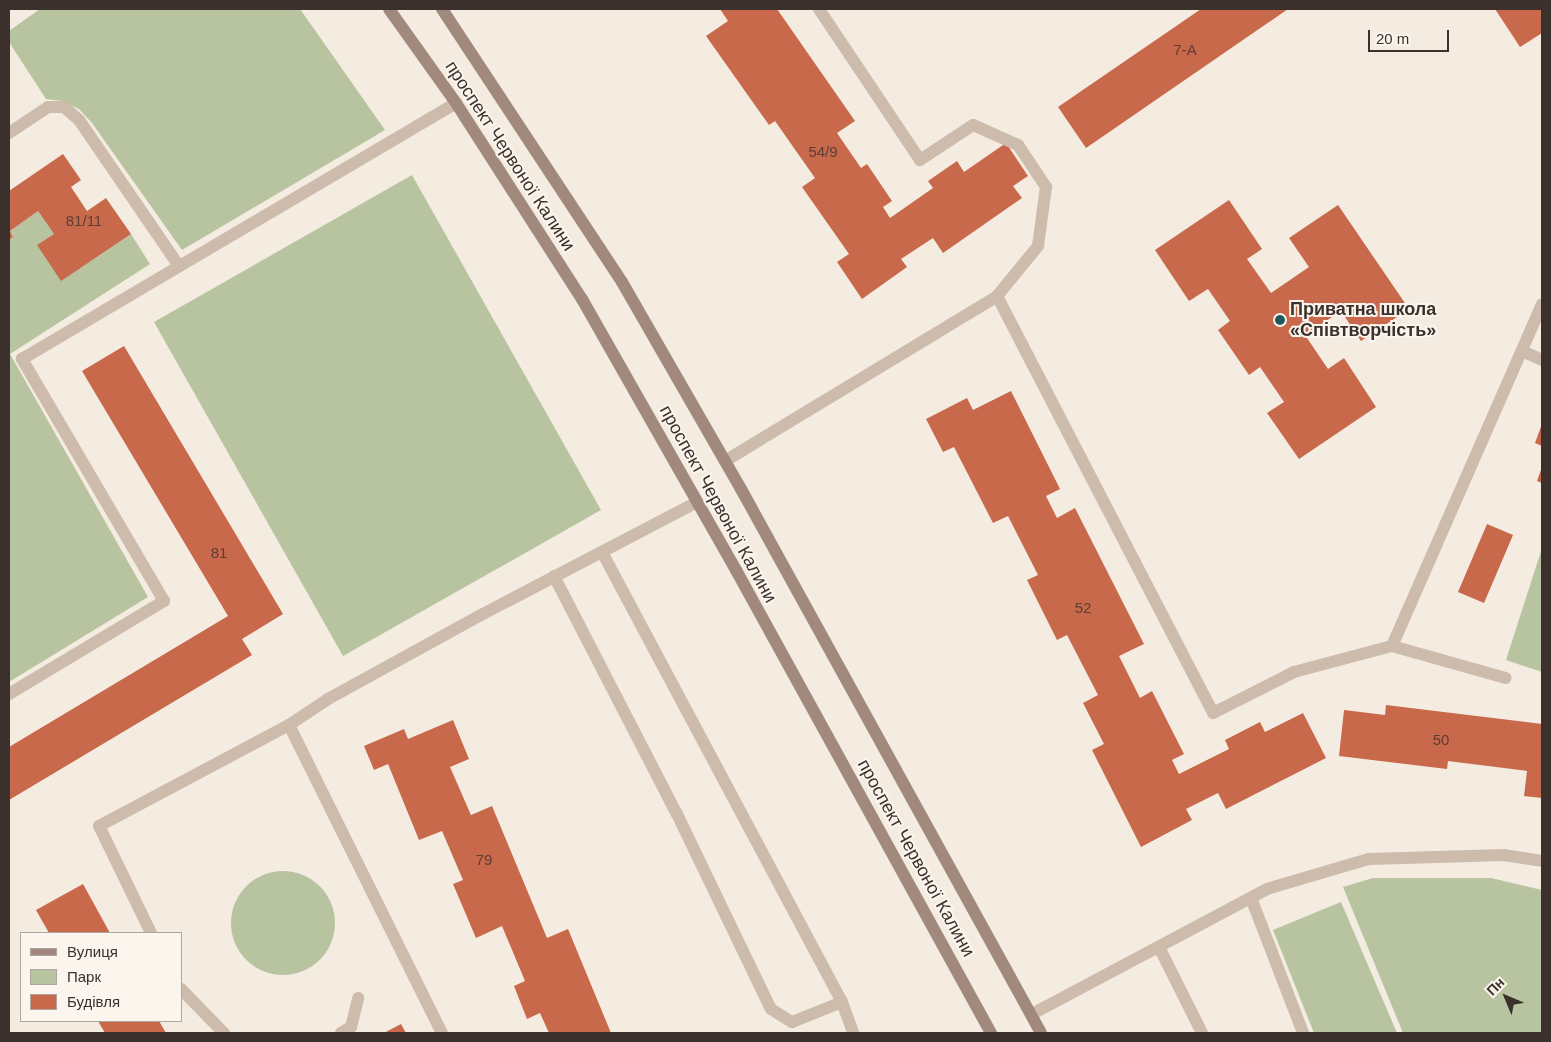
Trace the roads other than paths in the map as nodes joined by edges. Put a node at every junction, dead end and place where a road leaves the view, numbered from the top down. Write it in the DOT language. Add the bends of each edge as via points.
graph roads {
  1 [pos="389,9"];
  2 [pos="442,9"];
  3 [pos="819,9"];
  4 [pos="456,103"];
  5 [pos="9,133"];
  6 [pos="179,266"];
  7 [pos="997,296"];
  8 [pos="1542,304"];
  9 [pos="1522,350"];
  10 [pos="1542,360"];
  11 [pos="725,461"];
  12 [pos="697,502"];
  13 [pos="602,552"];
  14 [pos="554,576"];
  15 [pos="1392,646"];
  16 [pos="1506,678"];
  17 [pos="9,694"];
  18 [pos="289,724"];
  19 [pos="1542,861"];
  20 [pos="1251,898"];
  21 [pos="151,932"];
  22 [pos="1159,947"];
  23 [pos="182,990"];
  24 [pos="358,998"];
  25 [pos="842,1002"];
  26 [pos="1032,1014"];
  27 [pos="224,1033"];
  28 [pos="341,1033"];
  29 [pos="442,1033"];
  30 [pos="853,1033"];
  31 [pos="991,1033"];
  32 [pos="1041,1033"];
  33 [pos="1202,1033"];
  34 [pos="1302,1033"];
  1 -- 4 [label="main road, проспект Червоної Калини"];
  2 -- 11 [label="main road, проспект Червоної Калини" via="622,282"];
  3 -- 7 [label="street" via="920,160 974,125 1018,145 1046,187 1038,246"];
  4 -- 6 [label="street"];
  4 -- 12 [label="main road, проспект Червоної Калини" via="582,299"];
  5 -- 6 [label="street" via="48,108 64,107 79,120"];
  6 -- 17 [label="street" via="22,359 164,601"];
  7 -- 11 [label="street"];
  7 -- 15 [label="street" via="1213,713 1294,672"];
  8 -- 9 [label="street"];
  9 -- 10 [label="street"];
  9 -- 15 [label="street"];
  11 -- 26 [label="main road, проспект Червоної Калини"];
  12 -- 13 [label="street"];
  12 -- 31 [label="main road, проспект Червоної Калини"];
  13 -- 14 [label="street"];
  13 -- 25 [label="street"];
  14 -- 18 [label="street" via="328,699"];
  14 -- 25 [label="street" via="677,814 771,1009 792,1022"];
  15 -- 16 [label="street"];
  18 -- 21 [label="street" via="99,826"];
  18 -- 29 [label="street"];
  19 -- 20 [label="street" via="1504,855 1369,859 1267,889"];
  20 -- 22 [label="street"];
  20 -- 34 [label="street"];
  22 -- 26 [label="street"];
  22 -- 33 [label="street"];
  23 -- 27 [label="street"];
  24 -- 28 [label="street" via="351,1027"];
  25 -- 30 [label="street"];
  26 -- 32 [label="main road, проспект Червоної Калини"];
}
